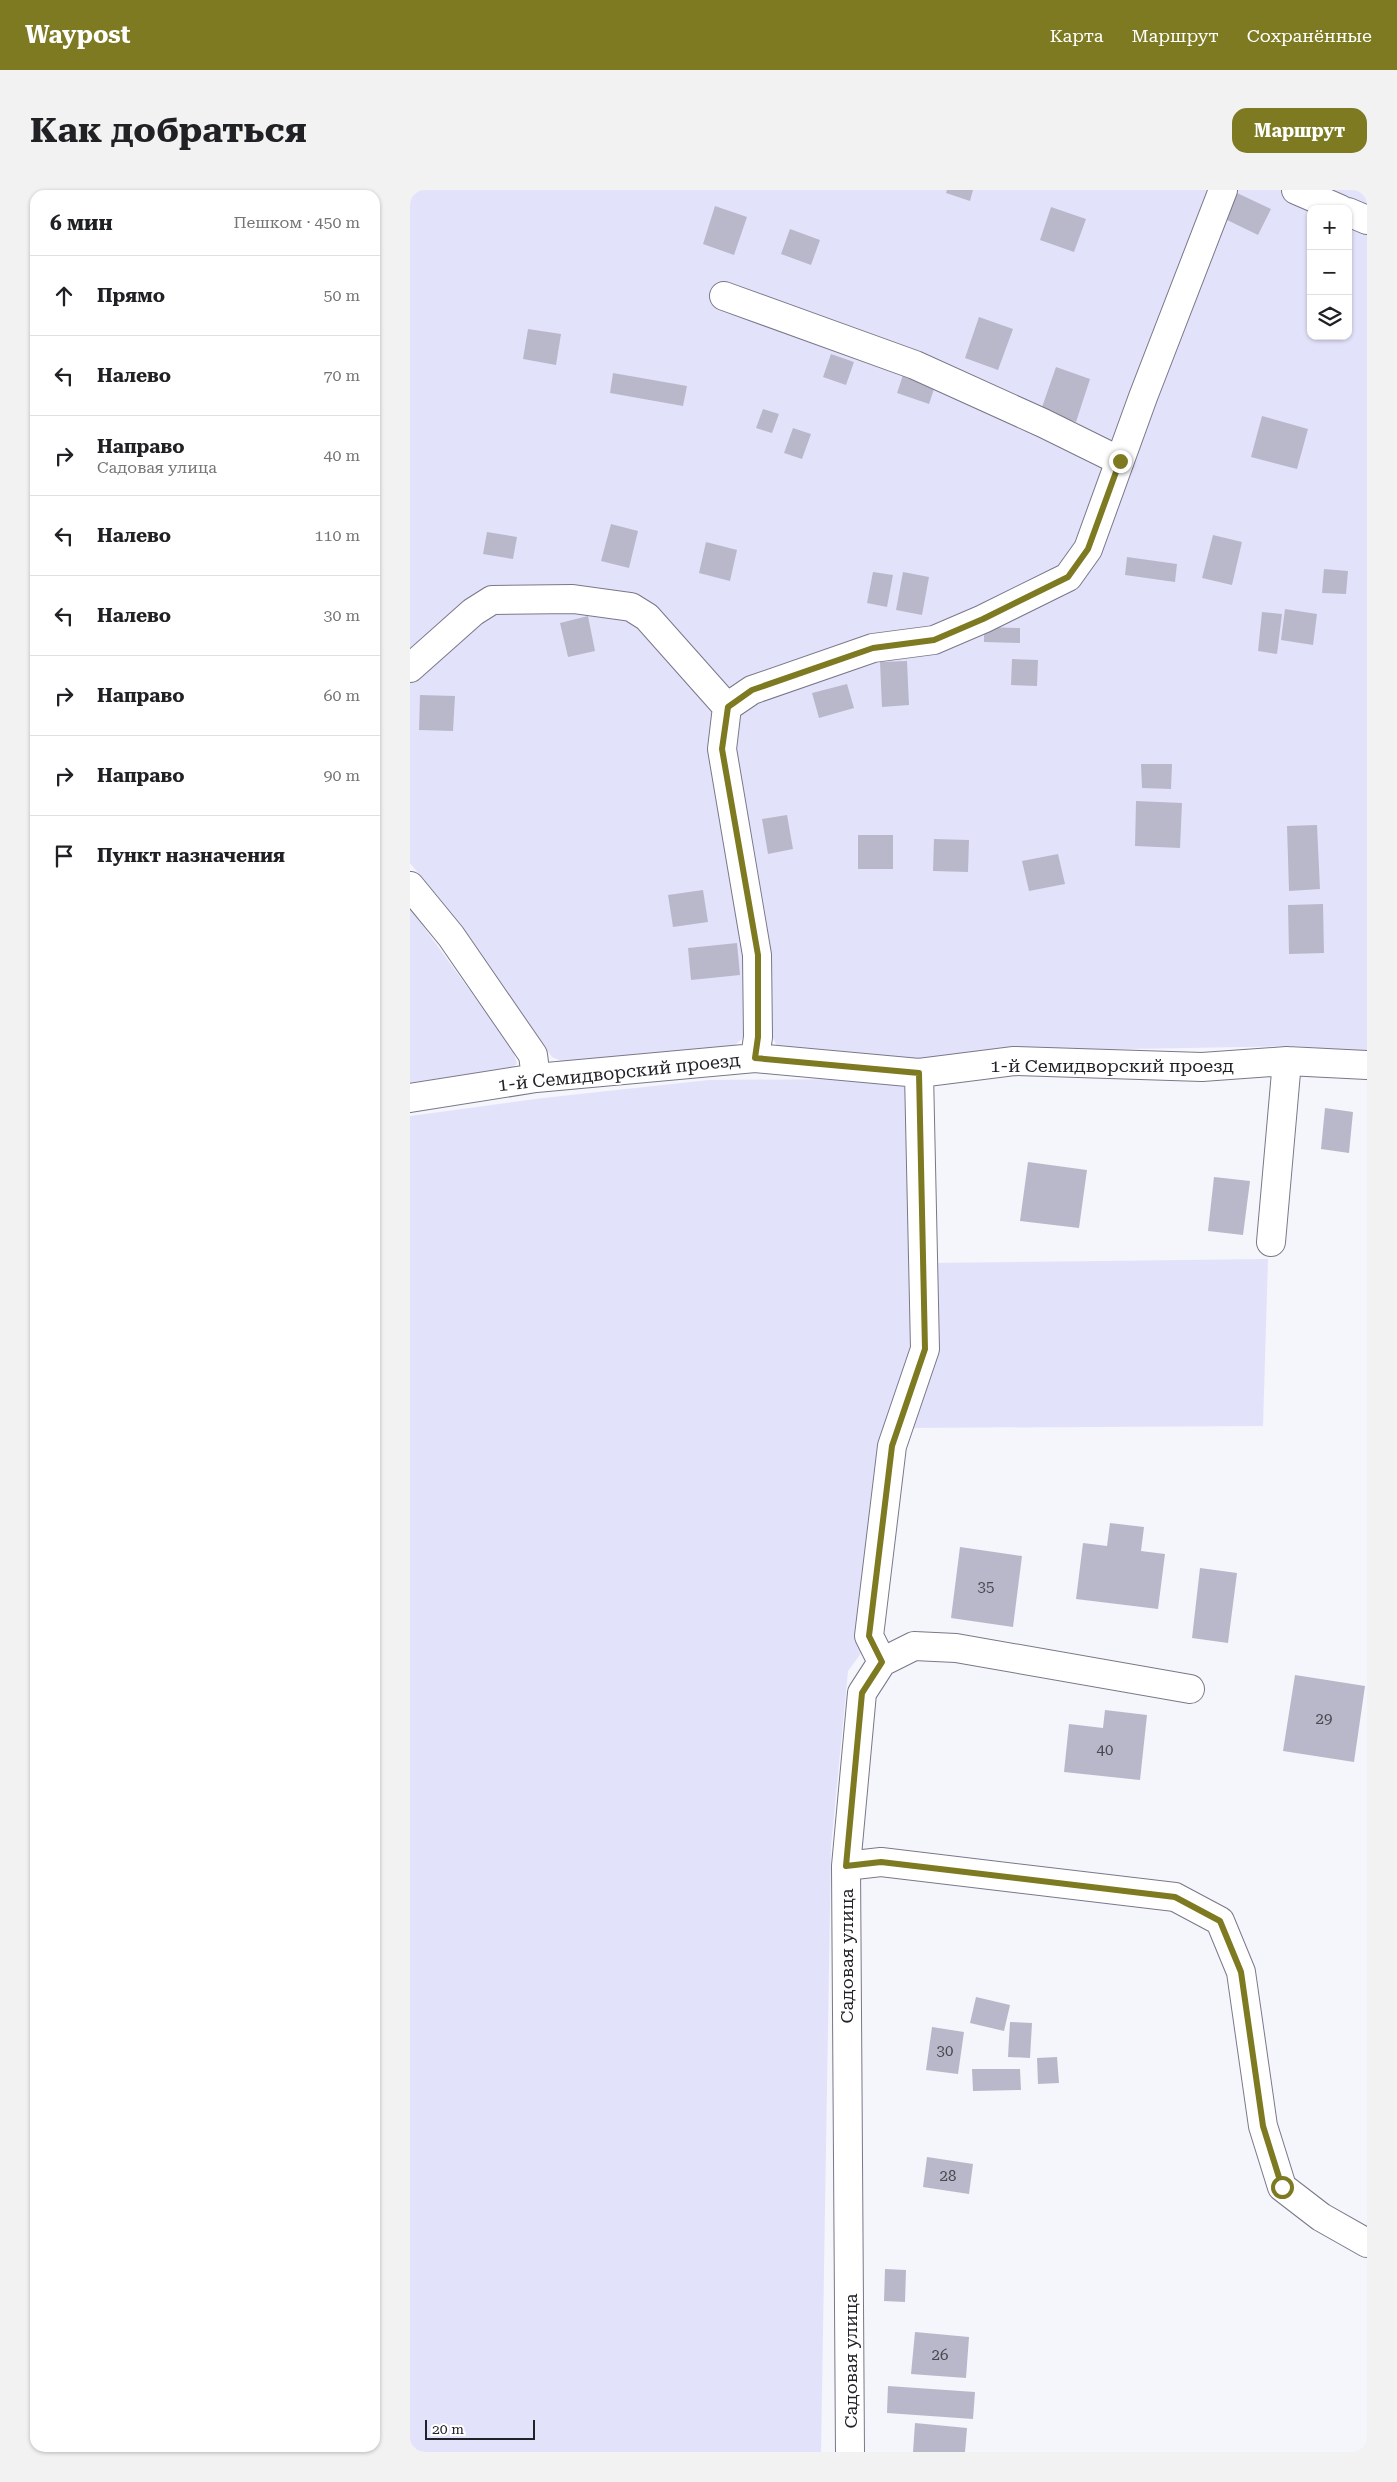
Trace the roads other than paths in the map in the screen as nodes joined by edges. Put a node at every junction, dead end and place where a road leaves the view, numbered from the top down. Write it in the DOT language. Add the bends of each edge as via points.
graph roads {
  1 [pos="1223,190"];
  2 [pos="1296,190"];
  3 [pos="1331,205"];
  4 [pos="1352,214"];
  5 [pos="1367,220"];
  6 [pos="724,296"];
  7 [pos="1120,461"];
  8 [pos="410,668"];
  9 [pos="728,707"];
  10 [pos="410,886"];
  11 [pos="755,1058"];
  12 [pos="1287,1061"];
  13 [pos="1367,1065"];
  14 [pos="919,1073"];
  15 [pos="536,1078"];
  16 [pos="410,1098"];
  17 [pos="1271,1242"];
  18 [pos="882,1662"];
  19 [pos="1190,1689"];
  20 [pos="846,1866"];
  21 [pos="1367,2243"];
  22 [pos="850,2452"];
  1 -- 7 [label="street"];
  2 -- 3 [label="street"];
  4 -- 5 [label="street"];
  6 -- 7 [label="street" via="915,365"];
  7 -- 9 [label="street" via="1088,549 1068,577 934,640 873,648 752,690"];
  8 -- 9 [label="street" via="473,612 492,600 573,599 631,607 647,618"];
  9 -- 11 [label="street" via="722,749 758,955"];
  10 -- 15 [label="street" via="451,936 533,1055"];
  11 -- 14 [label="street, 1-й Семидворский проезд"];
  11 -- 15 [label="street, 1-й Семидворский проезд"];
  12 -- 13 [label="street, 1-й Семидворский проезд"];
  12 -- 14 [label="street, 1-й Семидворский проезд" via="1202,1067 1014,1061"];
  12 -- 17 [label="street"];
  14 -- 18 [label="street" via="925,1349 892,1446 869,1636"];
  15 -- 16 [label="street, 1-й Семидворский проезд"];
  18 -- 19 [label="street" via="914,1646 956,1648"];
  18 -- 20 [label="street, Садовая улица" via="862,1693"];
  20 -- 21 [label="street" via="881,1862 1175,1897 1220,1921 1241,1972 1263,2126 1282,2187 1321,2217"];
  20 -- 22 [label="street, Садовая улица"];
}
